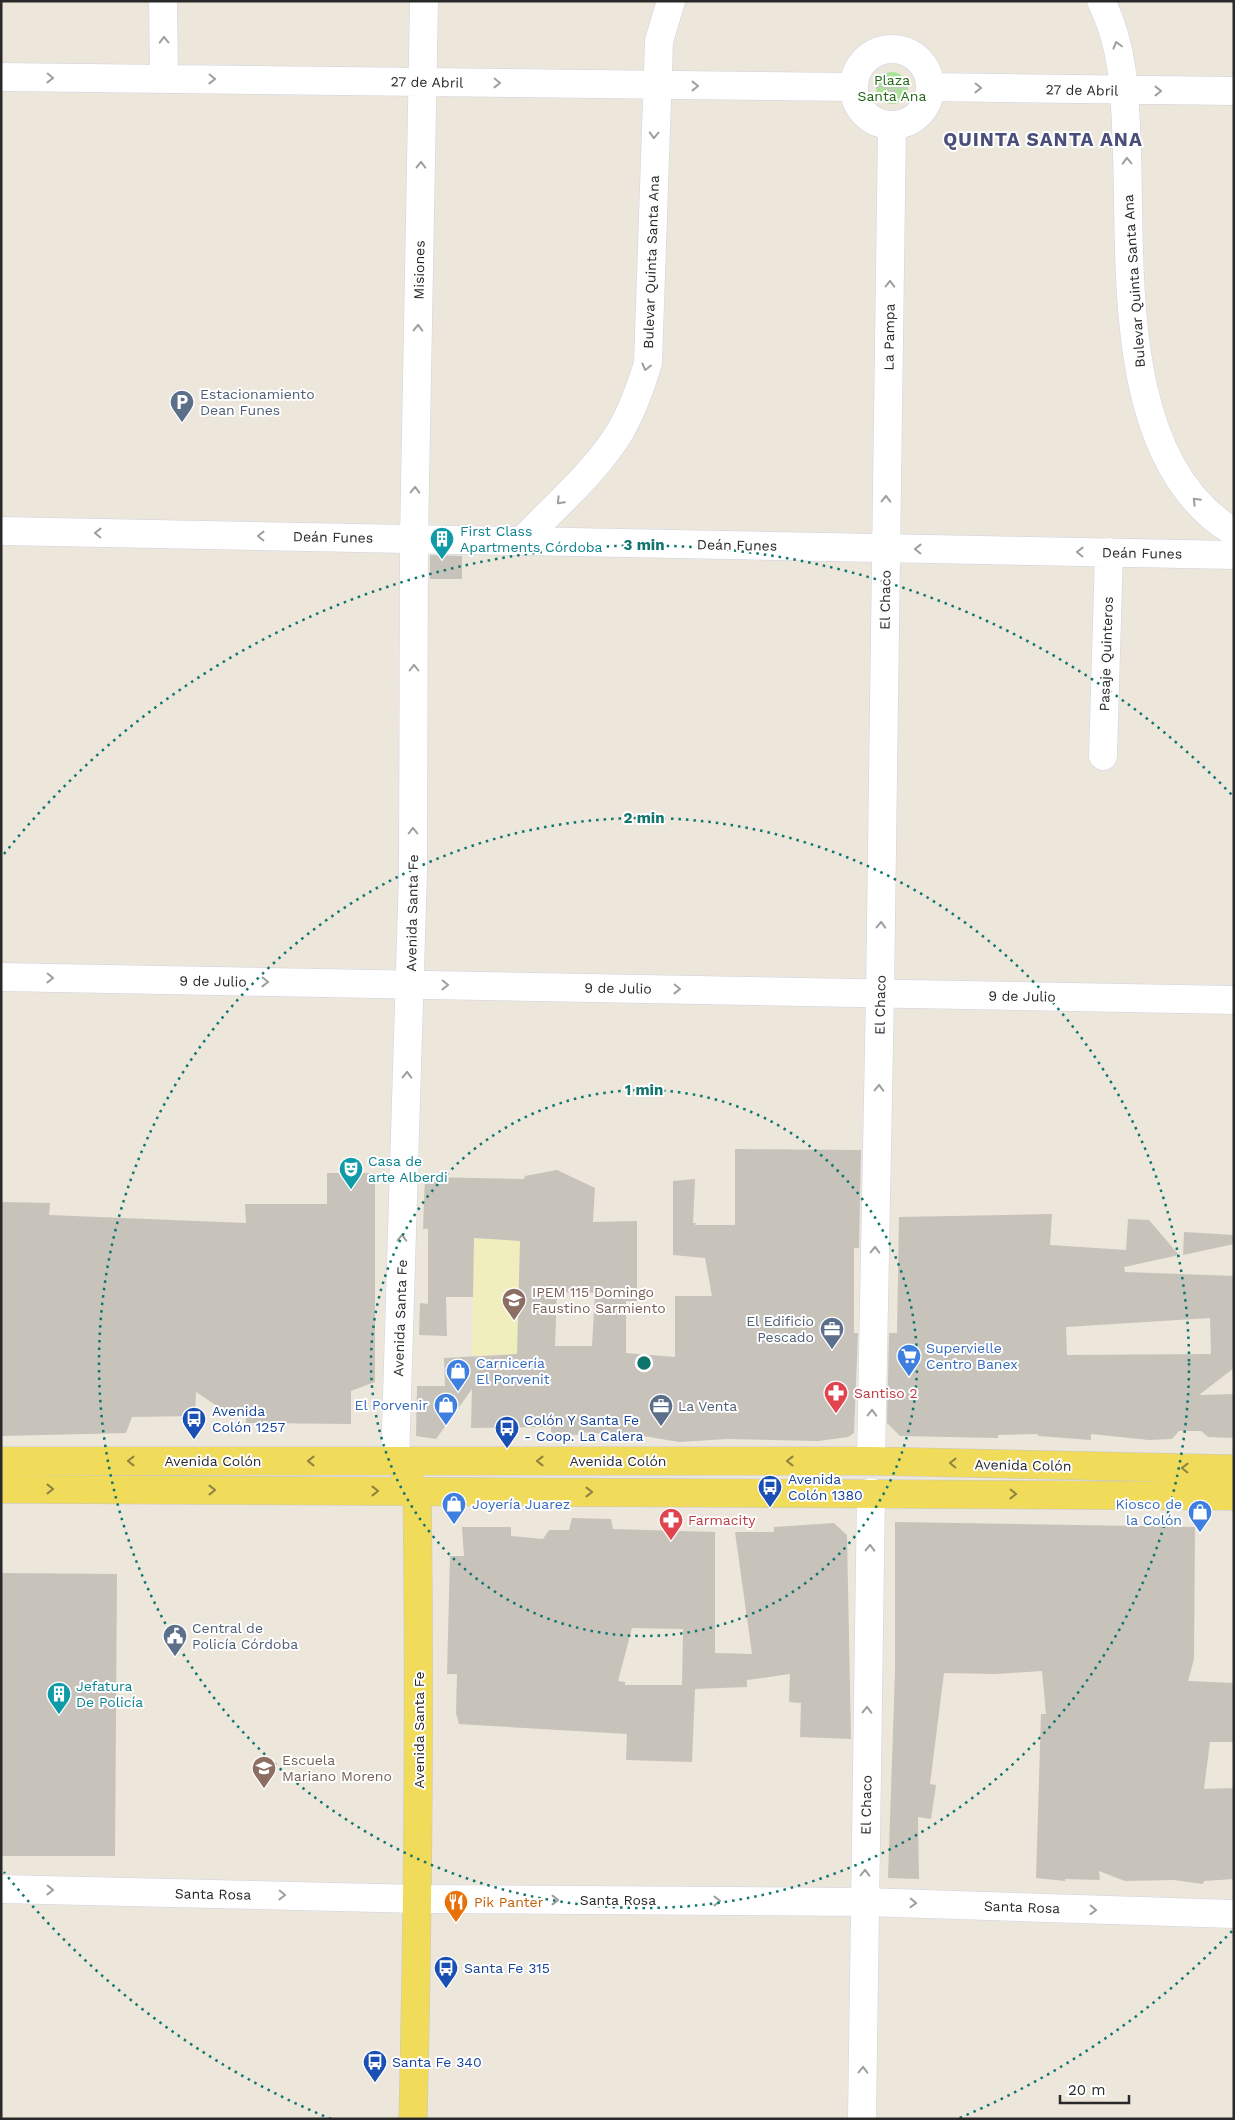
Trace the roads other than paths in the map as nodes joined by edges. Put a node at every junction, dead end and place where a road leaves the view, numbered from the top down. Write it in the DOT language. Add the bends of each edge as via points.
graph roads {
  1 [pos="163,1"];
  2 [pos="424,1"];
  3 [pos="671,1"];
  4 [pos="1101,1"];
  5 [pos="1,77"];
  6 [pos="164,79"];
  7 [pos="422,82"];
  8 [pos="656,86"];
  9 [pos="854,87"];
  10 [pos="930,87"];
  11 [pos="1125,90"];
  12 [pos="1234,91"];
  13 [pos="892,125"];
  14 [pos="1,531"];
  15 [pos="1234,532"];
  16 [pos="414,539"];
  17 [pos="522,541"];
  18 [pos="885,548"];
  19 [pos="1109,552"];
  20 [pos="1234,555"];
  21 [pos="1103,756"];
  22 [pos="1,977"];
  23 [pos="410,985"];
  24 [pos="880,993"];
  25 [pos="1234,1000"];
  26 [pos="1,1461"];
  27 [pos="395,1461"];
  28 [pos="871,1462"];
  29 [pos="1234,1469"];
  30 [pos="1,1489"];
  31 [pos="417,1491"];
  32 [pos="871,1492"];
  33 [pos="1234,1496"];
  34 [pos="1,1888"];
  35 [pos="418,1899"];
  36 [pos="864,1902"];
  37 [pos="1234,1914"];
  38 [pos="413,2119"];
  39 [pos="862,2119"];
  6 -- 1 [label="street, one-way"];
  2 -- 7 [label="street, Misiones"];
  3 -- 8 [label="street, Bulevar Quinta Santa Ana" via="659,41"];
  11 -- 4 [label="street, Bulevar Quinta Santa Ana, one-way" via="1118,46"];
  5 -- 6 [label="street, 27 de Abril, one-way"];
  6 -- 7 [label="street, 27 de Abril, one-way"];
  7 -- 8 [label="street, 27 de Abril, one-way"];
  16 -- 7 [label="street, Misiones, one-way"];
  8 -- 9 [label="street, 27 de Abril, one-way"];
  8 -- 17 [label="street, Bulevar Quinta Santa Ana, one-way" via="648,363 638,394 620,431 589,472"];
  9 -- 10 [label="street" via="855,76 871,56 884,50 897,50 920,62"];
  9 -- 13 [label="street" via="862,110 880,124"];
  10 -- 11 [label="street, 27 de Abril, one-way"];
  10 -- 13 [label="street" via="923,108 915,117"];
  11 -- 12 [label="street, 27 de Abril, one-way"];
  15 -- 11 [label="street, Bulevar Quinta Santa Ana, one-way" via="1217,522 1186,491 1164,454 1148,414 1137,355 1133,302"];
  18 -- 13 [label="street, La Pampa, one-way"];
  16 -- 14 [label="street, Deán Funes, one-way"];
  16 -- 17 [label="street, Deán Funes"];
  23 -- 16 [label="street, Avenida Santa Fe, one-way"];
  17 -- 18 [label="street, Deán Funes"];
  19 -- 18 [label="street, Deán Funes, one-way"];
  24 -- 18 [label="street, El Chaco, one-way"];
  19 -- 20 [label="street, Deán Funes"];
  19 -- 21 [label="street, Pasaje Quinteros"];
  22 -- 23 [label="street, 9 de Julio, one-way"];
  23 -- 24 [label="street, 9 de Julio, one-way"];
  27 -- 23 [label="street, Avenida Santa Fe, one-way"];
  24 -- 25 [label="street, 9 de Julio"];
  28 -- 24 [label="street, El Chaco, one-way"];
  27 -- 26 [label="main road, Avenida Colón, one-way"];
  28 -- 27 [label="main road, Avenida Colón, one-way"];
  27 -- 31 [label="main road"];
  29 -- 28 [label="main road, Avenida Colón, one-way"];
  30 -- 31 [label="main road, Avenida Colón, one-way"];
  31 -- 32 [label="main road, Avenida Colón, one-way"];
  31 -- 35 [label="main road, Avenida Santa Fe"];
  32 -- 33 [label="main road, Avenida Colón, one-way"];
  36 -- 32 [label="street, El Chaco, one-way"];
  34 -- 35 [label="street, Santa Rosa, one-way"];
  35 -- 36 [label="street, Santa Rosa, one-way"];
  35 -- 38 [label="main road, Avenida Santa Fe"];
  36 -- 37 [label="street, Santa Rosa, one-way"];
  39 -- 36 [label="street, El Chaco, one-way"];
}
